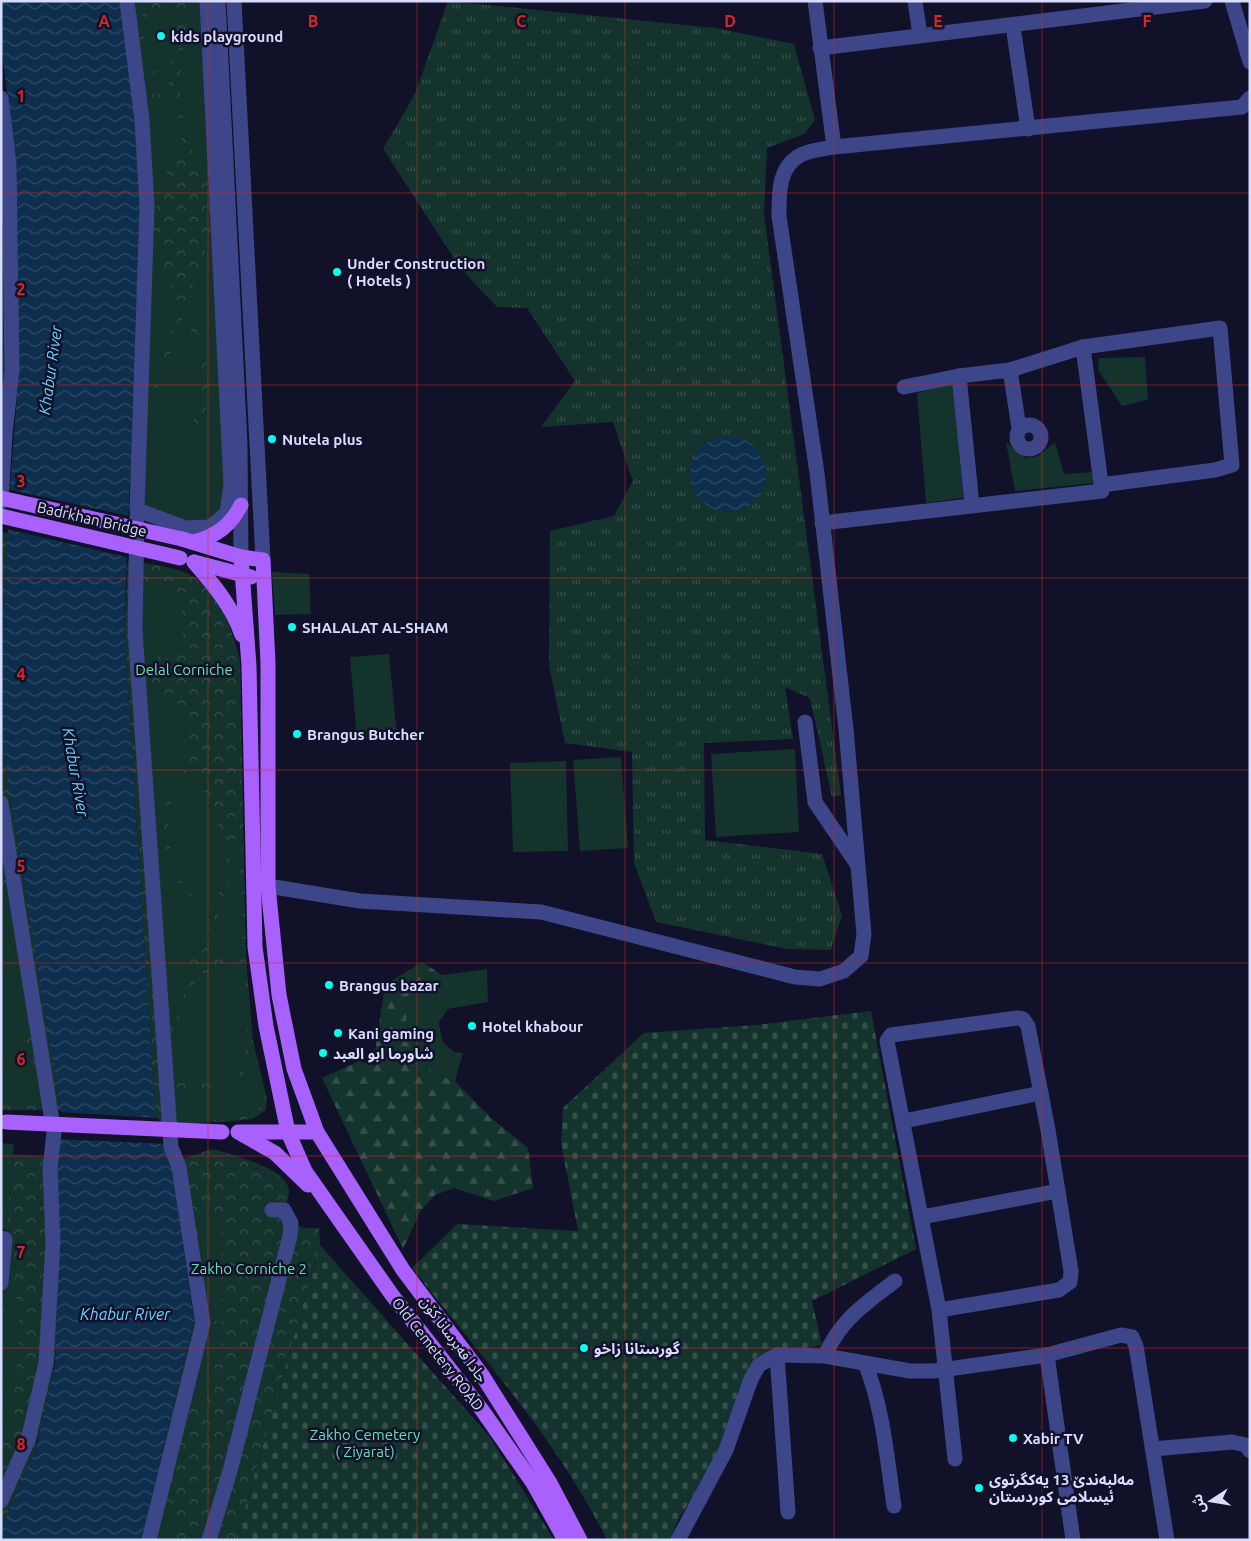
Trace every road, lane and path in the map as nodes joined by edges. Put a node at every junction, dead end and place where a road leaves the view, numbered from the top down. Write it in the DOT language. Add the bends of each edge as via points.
graph roads {
  1 [pos="127,1"];
  2 [pos="206,1"];
  3 [pos="218,1"];
  4 [pos="234,1"];
  5 [pos="815,1"];
  6 [pos="916,1"];
  7 [pos="1205,1"];
  8 [pos="1232,1"];
  9 [pos="1013,26"];
  10 [pos="920,34"];
  11 [pos="820,48"];
  12 [pos="1250,62"];
  13 [pos="1,98"];
  14 [pos="1250,98"];
  15 [pos="1028,129"];
  16 [pos="834,147"];
  17 [pos="1083,347"];
  18 [pos="1010,370"];
  19 [pos="959,376"];
  20 [pos="904,387"];
  21 [pos="1020,428"];
  22 [pos="240,444"];
  23 [pos="258,444"];
  24 [pos="1101,485"];
  25 [pos="1,498"];
  26 [pos="1,502"];
  27 [pos="241,505"];
  28 [pos="972,505"];
  29 [pos="137,510"];
  30 [pos="1,516"];
  31 [pos="822,523"];
  32 [pos="188,540"];
  33 [pos="241,557"];
  34 [pos="187,560"];
  35 [pos="263,560"];
  36 [pos="243,575"];
  37 [pos="264,579"];
  38 [pos="247,649"];
  39 [pos="805,722"];
  40 [pos="1,803"];
  41 [pos="858,865"];
  42 [pos="268,886"];
  43 [pos="1041,1093"];
  44 [pos="904,1121"];
  45 [pos="3,1122"];
  46 [pos="238,1132"];
  47 [pos="288,1132"];
  48 [pos="320,1137"];
  49 [pos="1058,1191"];
  50 [pos="327,1202"];
  51 [pos="272,1210"];
  52 [pos="922,1217"];
  53 [pos="1,1238"];
  54 [pos="895,1281"];
  55 [pos="1,1282"];
  56 [pos="939,1310"];
  57 [pos="777,1355"];
  58 [pos="1047,1355"];
  59 [pos="825,1356"];
  60 [pos="865,1363"];
  61 [pos="946,1369"];
  62 [pos="1153,1449"];
  63 [pos="1250,1451"];
  64 [pos="955,1459"];
  65 [pos="1,1501"];
  66 [pos="894,1506"];
  67 [pos="788,1512"];
  68 [pos="149,1540"];
  69 [pos="209,1540"];
  70 [pos="565,1540"];
  71 [pos="580,1540"];
  72 [pos="678,1540"];
  73 [pos="1073,1540"];
  74 [pos="1166,1540"];
  1 -- 29 [label="street" via="142,120 147,206"];
  2 -- 29 [label="street" via="231,484 227,513 210,527 186,528"];
  3 -- 22 [label="street"];
  4 -- 23 [label="street"];
  5 -- 11 [label="street"];
  6 -- 10 [label="street"];
  7 -- 9 [label="street"];
  8 -- 12 [label="street"];
  9 -- 10 [label="street"];
  9 -- 15 [label="street"];
  10 -- 11 [label="street"];
  11 -- 16 [label="street"];
  13 -- 26 [label="street" via="9,164 12,369"];
  14 -- 15 [label="street" via="1242,107"];
  15 -- 16 [label="street"];
  16 -- 31 [label="street" via="800,155 786,168 779,190 779,216"];
  17 -- 18 [label="street"];
  17 -- 24 [label="street"];
  17 -- 24 [label="street" via="1220,328 1232,465"];
  18 -- 19 [label="street"];
  18 -- 21 [label="street"];
  19 -- 20 [label="street"];
  19 -- 28 [label="street"];
  22 -- 23 [label="street"];
  22 -- 27 [label="street"];
  23 -- 35 [label="street"];
  24 -- 28 [label="street" via="1102,491"];
  25 -- 32 [label="main road, Badrkhan Bridge, bridge"];
  27 -- 32 [label="main road" via="223,530 206,539"];
  27 -- 33 [label="street"];
  28 -- 31 [label="street"];
  29 -- 68 [label="street" via="136,631 171,1147 179,1167 203,1324"];
  30 -- 34 [label="main road, Badrkhan Bridge, bridge"];
  31 -- 41 [label="street"];
  32 -- 33 [label="main road, Badrkhan Bridge"];
  33 -- 35 [label="main road, Badrkhan Bridge"];
  33 -- 36 [label="main road, Old Cemetery ROAD"];
  34 -- 36 [label="main road, Badrkhan Bridge"];
  34 -- 38 [label="main road" via="219,591 238,622"];
  35 -- 37 [label="main road, جادا قەبرسانا کۆن"];
  36 -- 37 [label="main road, Badrkhan Bridge"];
  36 -- 38 [label="main road, Old Cemetery ROAD"];
  37 -- 42 [label="main road, جادا قەبرسانا کۆن" via="268,663"];
  38 -- 47 [label="main road, Old Cemetery ROAD" via="256,947 266,1026"];
  39 -- 41 [label="street" via="815,802"];
  40 -- 65 [label="street" via="54,1133 50,1168 53,1242 46,1363 28,1440"];
  41 -- 42 [label="street" via="864,934 860,956 844,971 820,978 795,977 541,912 360,901"];
  42 -- 48 [label="main road, جادا قەبرسانا کۆن" via="279,995 294,1069"];
  43 -- 44 [label="street"];
  43 -- 44 [label="street" via="1028,1026 1023,1019 891,1035 887,1041 888,1050"];
  43 -- 49 [label="street"];
  44 -- 52 [label="street"];
  45 -- 46 [label="main road, bridge"];
  46 -- 47 [label="main road"];
  46 -- 50 [label="main road" via="275,1153"];
  47 -- 48 [label="main road"];
  47 -- 50 [label="main road, Old Cemetery ROAD" via="305,1171"];
  48 -- 71 [label="main road, جادا قەبرسانا کۆن" via="403,1270 495,1395 550,1483"];
  49 -- 52 [label="street"];
  49 -- 56 [label="street" via="1070,1282 1059,1290"];
  50 -- 70 [label="main road, Old Cemetery ROAD" via="392,1295 533,1483"];
  51 -- 69 [label="street" via="284,1210 291,1223 290,1236 230,1471"];
  52 -- 56 [label="street"];
  53 -- 55 [label="street" via="5,1238"];
  54 -- 59 [label="street" via="843,1324"];
  56 -- 61 [label="street"];
  57 -- 59 [label="street"];
  57 -- 67 [label="street"];
  57 -- 72 [label="street" via="759,1365 751,1379 726,1450"];
  58 -- 61 [label="street"];
  58 -- 62 [label="street" via="1121,1335 1132,1337"];
  58 -- 73 [label="street"];
  59 -- 60 [label="street"];
  60 -- 61 [label="street" via="910,1371"];
  60 -- 66 [label="street" via="872,1380 884,1439"];
  61 -- 64 [label="street"];
  62 -- 63 [label="street" via="1232,1442 1246,1445"];
  62 -- 74 [label="street"];
}
